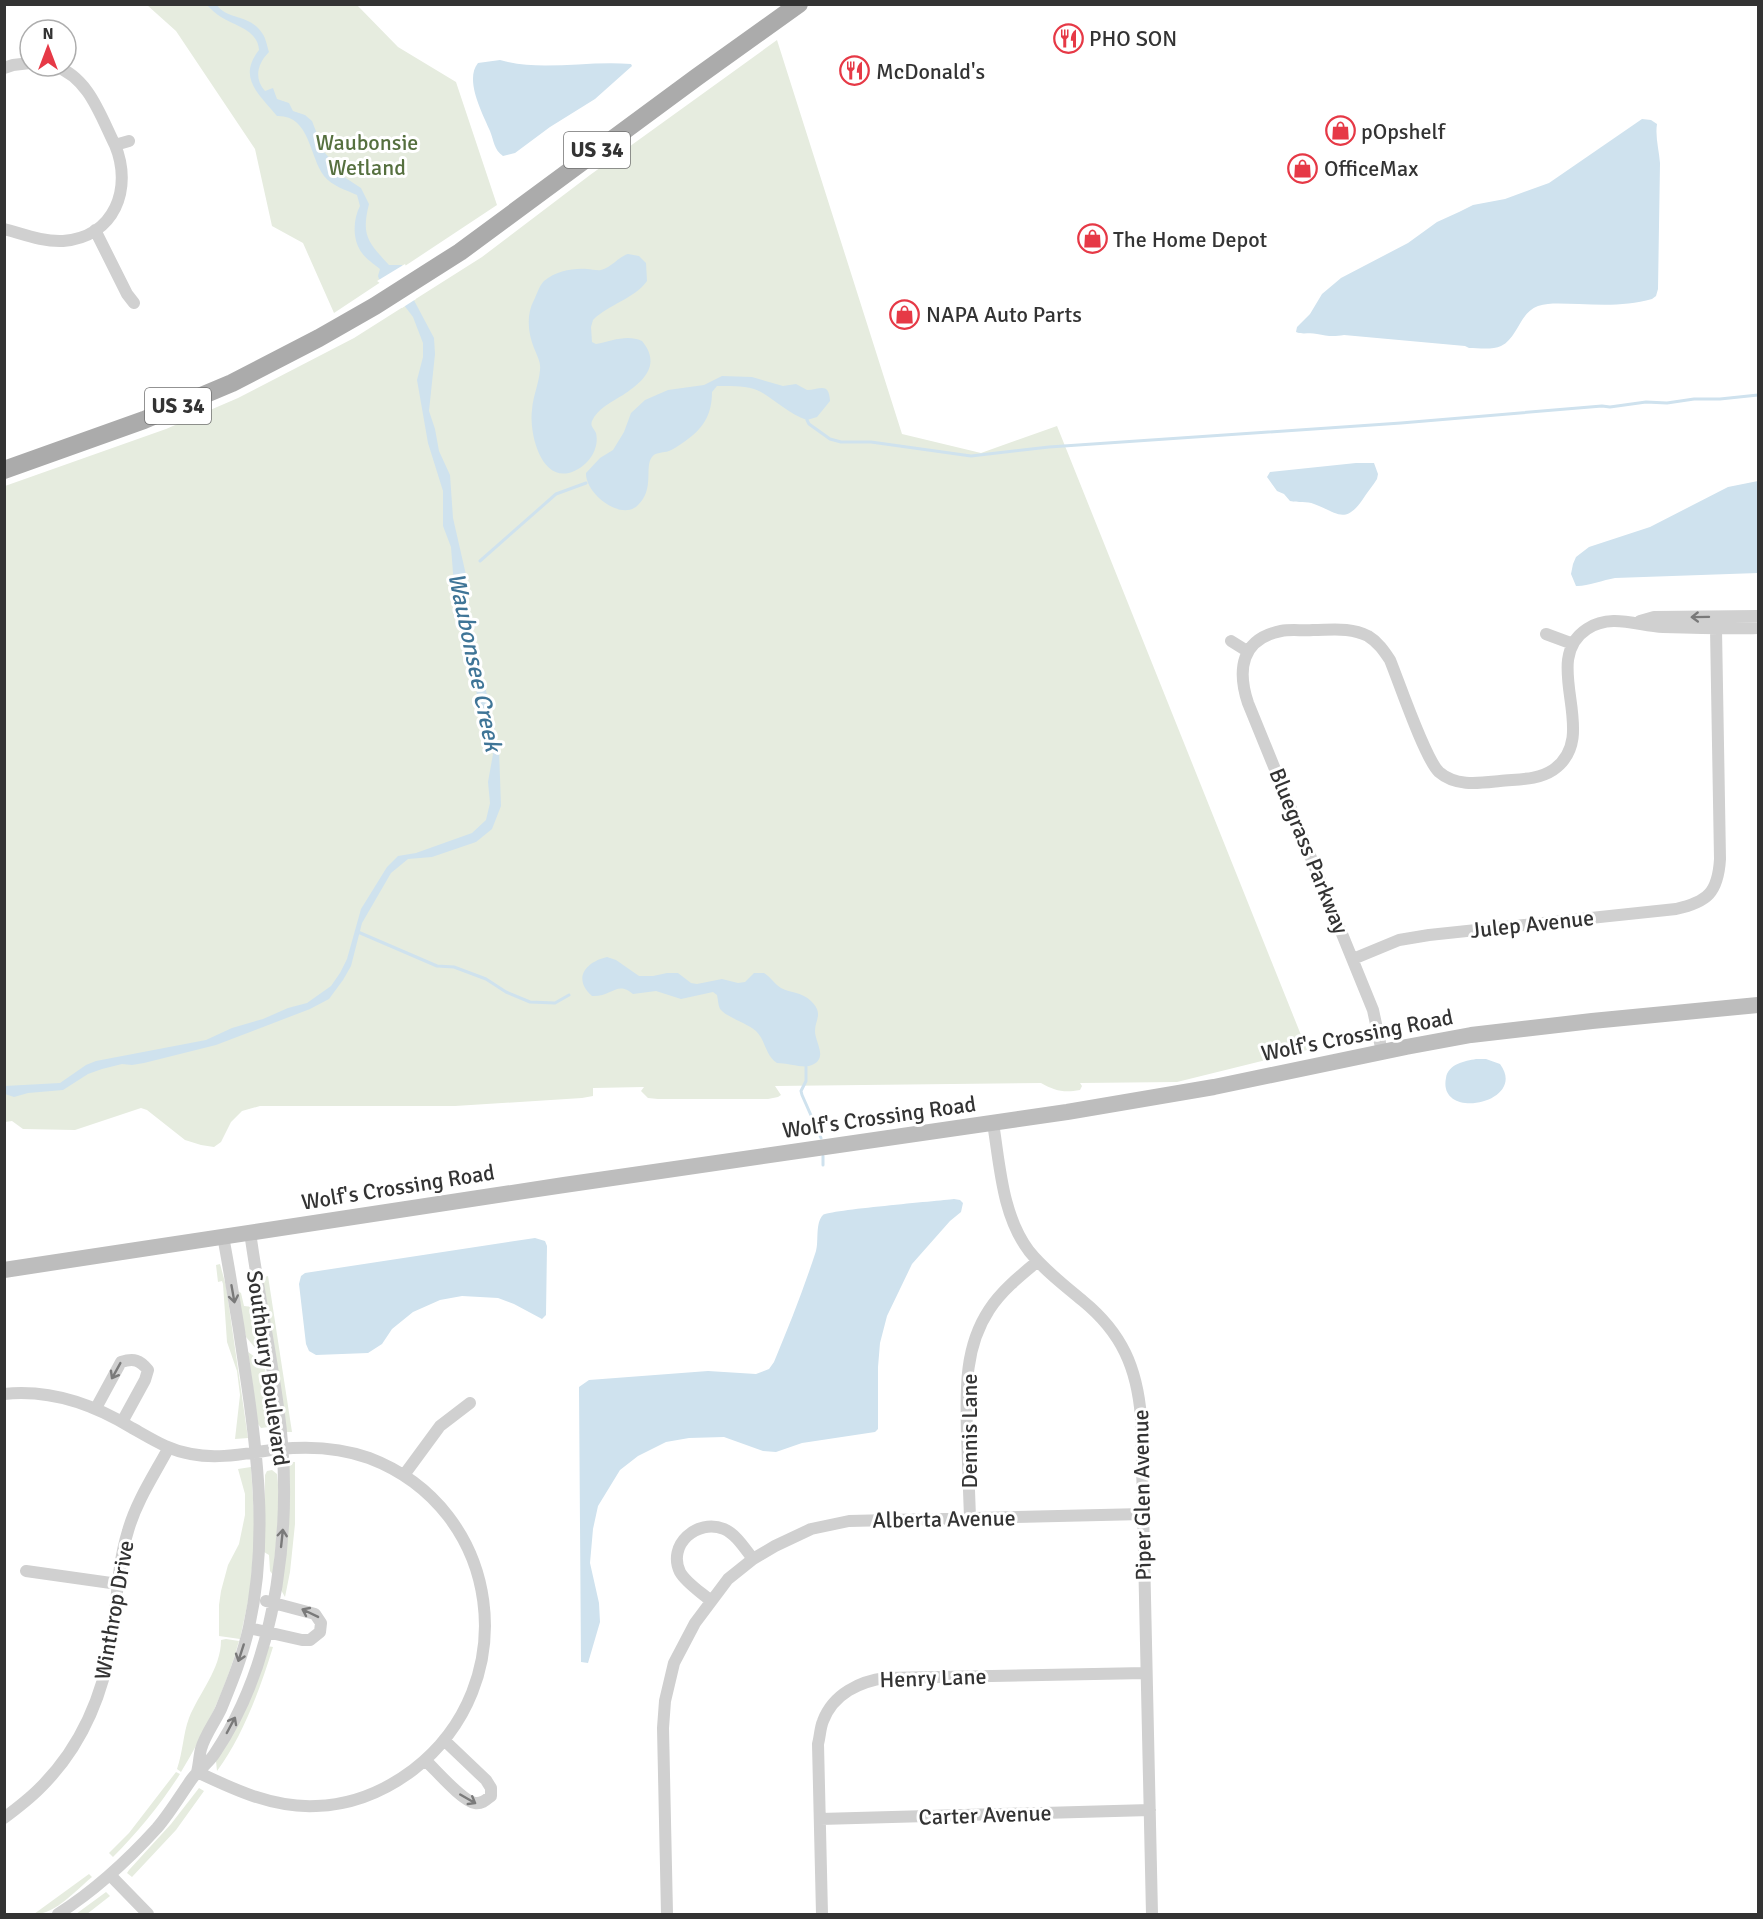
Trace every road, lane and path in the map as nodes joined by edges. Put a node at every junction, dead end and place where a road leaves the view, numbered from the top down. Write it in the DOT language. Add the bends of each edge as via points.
graph roads {
  1 [pos="799,4"];
  2 [pos="76,78"];
  3 [pos="129,141"];
  4 [pos="115,145"];
  5 [pos="4,229"];
  6 [pos="95,230"];
  7 [pos="134,303"];
  8 [pos="4,470"];
  9 [pos="1758,616"];
  10 [pos="1636,622"];
  11 [pos="1758,628"];
  12 [pos="1716,629"];
  13 [pos="1546,634"];
  14 [pos="1231,641"];
  15 [pos="1573,644"];
  16 [pos="1247,651"];
  17 [pos="1353,959"];
  18 [pos="1758,1005"];
  19 [pos="1382,1052"];
  20 [pos="993,1123"];
  21 [pos="250,1232"];
  22 [pos="223,1236"];
  23 [pos="1038,1261"];
  24 [pos="4,1270"];
  25 [pos="4,1394"];
  26 [pos="470,1403"];
  27 [pos="96,1408"];
  28 [pos="122,1422"];
  29 [pos="168,1449"];
  30 [pos="282,1449"];
  31 [pos="256,1452"];
  32 [pos="404,1475"];
  33 [pos="1143,1514"];
  34 [pos="970,1518"];
  35 [pos="753,1559"];
  36 [pos="26,1572"];
  37 [pos="118,1584"];
  38 [pos="255,1599"];
  39 [pos="711,1601"];
  40 [pos="273,1602"];
  41 [pos="249,1628"];
  42 [pos="267,1633"];
  43 [pos="1146,1673"];
  44 [pos="444,1740"];
  45 [pos="425,1760"];
  46 [pos="197,1772"];
  47 [pos="1150,1810"];
  48 [pos="4,1818"];
  49 [pos="820,1819"];
  50 [pos="110,1875"];
  51 [pos="58,1914"];
  52 [pos="148,1914"];
  53 [pos="668,1914"];
  54 [pos="822,1914"];
  55 [pos="1152,1914"];
  1 -- 8 [label="main road, US 34" via="425,276 375,306 232,383 144,420"];
  2 -- 4 [label="street" via="90,94"];
  3 -- 4 [label="street"];
  4 -- 6 [label="street" via="122,166 121,193 114,210"];
  5 -- 6 [label="street" via="59,241 80,238"];
  6 -- 7 [label="street"];
  9 -- 10 [label="street, one-way" via="1654,617"];
  10 -- 12 [label="street" via="1658,627"];
  10 -- 15 [label="street" via="1595,625"];
  11 -- 12 [label="street"];
  12 -- 17 [label="street, Julep Avenue" via="1720,873 1714,895 1696,905 1676,909 1399,940"];
  13 -- 15 [label="street"];
  14 -- 16 [label="street"];
  15 -- 16 [label="street" via="1567,672 1573,738 1563,767 1537,777 1474,784 1446,782 1428,755 1390,660 1369,637 1348,629 1281,631 1262,638"];
  16 -- 17 [label="street, Bluegrass Parkway" via="1241,669 1243,689"];
  17 -- 19 [label="street, Bluegrass Parkway" via="1373,1010"];
  18 -- 19 [label="main road, Wolf's Crossing Road" via="1500,1031"];
  19 -- 20 [label="main road, Wolf's Crossing Road" via="1214,1087"];
  20 -- 21 [label="main road, Wolf's Crossing Road"];
  20 -- 23 [label="street, Piper Glen Avenue" via="1009,1212 1020,1237"];
  21 -- 22 [label="main road, Wolf's Crossing Road"];
  21 -- 30 [label="street, Southbury Boulevard"];
  22 -- 24 [label="main road, Wolf's Crossing Road"];
  22 -- 31 [label="street, Southbury Boulevard, one-way"];
  23 -- 33 [label="street, Piper Glen Avenue" via="1110,1326 1129,1359 1139,1398"];
  23 -- 34 [label="street, Dennis Lane" via="990,1308 971,1351 966,1391"];
  25 -- 27 [label="street" via="39,1394"];
  26 -- 32 [label="street" via="441,1426"];
  27 -- 28 [label="street"];
  28 -- 27 [label="street, one-way" via="145,1380 148,1370 141,1362 121,1362"];
  28 -- 29 [label="street"];
  29 -- 31 [label="street" via="198,1456"];
  29 -- 37 [label="street, Winthrop Drive" via="128,1528"];
  30 -- 31 [label="street"];
  30 -- 32 [label="street" via="351,1452"];
  40 -- 30 [label="street, Southbury Boulevard, one-way" via="283,1529"];
  31 -- 38 [label="street, Southbury Boulevard" via="261,1496"];
  32 -- 44 [label="street" via="436,1502 462,1535 486,1606 480,1672 467,1703"];
  33 -- 34 [label="street, Alberta Avenue"];
  33 -- 43 [label="street, Piper Glen Avenue"];
  34 -- 35 [label="street, Alberta Avenue" via="849,1521 811,1530"];
  35 -- 39 [label="street, Alberta Avenue"];
  35 -- 39 [label="street" via="724,1529 700,1528 687,1534 679,1545 677,1560 681,1573"];
  36 -- 37 [label="street"];
  37 -- 48 [label="street, Winthrop Drive" via="105,1676 88,1722 69,1754 40,1788"];
  38 -- 40 [label="street"];
  38 -- 41 [label="street, Southbury Boulevard"];
  39 -- 53 [label="street, Alberta Avenue" via="683,1643 665,1701"];
  40 -- 42 [label="street, Southbury Boulevard"];
  42 -- 40 [label="street, one-way" via="310,1640 321,1628 315,1614"];
  41 -- 42 [label="street"];
  41 -- 46 [label="street, Southbury Boulevard, one-way" via="235,1674 201,1748"];
  46 -- 42 [label="street, Southbury Boulevard, one-way" via="214,1755 234,1720"];
  43 -- 47 [label="street, Piper Glen Avenue"];
  43 -- 49 [label="street, Henry Lane" via="886,1678 860,1683 834,1702 823,1720 818,1744"];
  44 -- 45 [label="street"];
  45 -- 44 [label="street, one-way" via="467,1801 477,1804 491,1796 486,1780"];
  45 -- 46 [label="street" via="395,1783 357,1800 315,1806 271,1802 238,1792"];
  46 -- 50 [label="street, Southbury Boulevard" via="158,1827"];
  47 -- 49 [label="street, Carter Avenue"];
  47 -- 55 [label="street, Piper Glen Avenue"];
  49 -- 54 [label="street, Henry Lane"];
  50 -- 51 [label="street, Southbury Boulevard"];
  50 -- 52 [label="street"];
}
